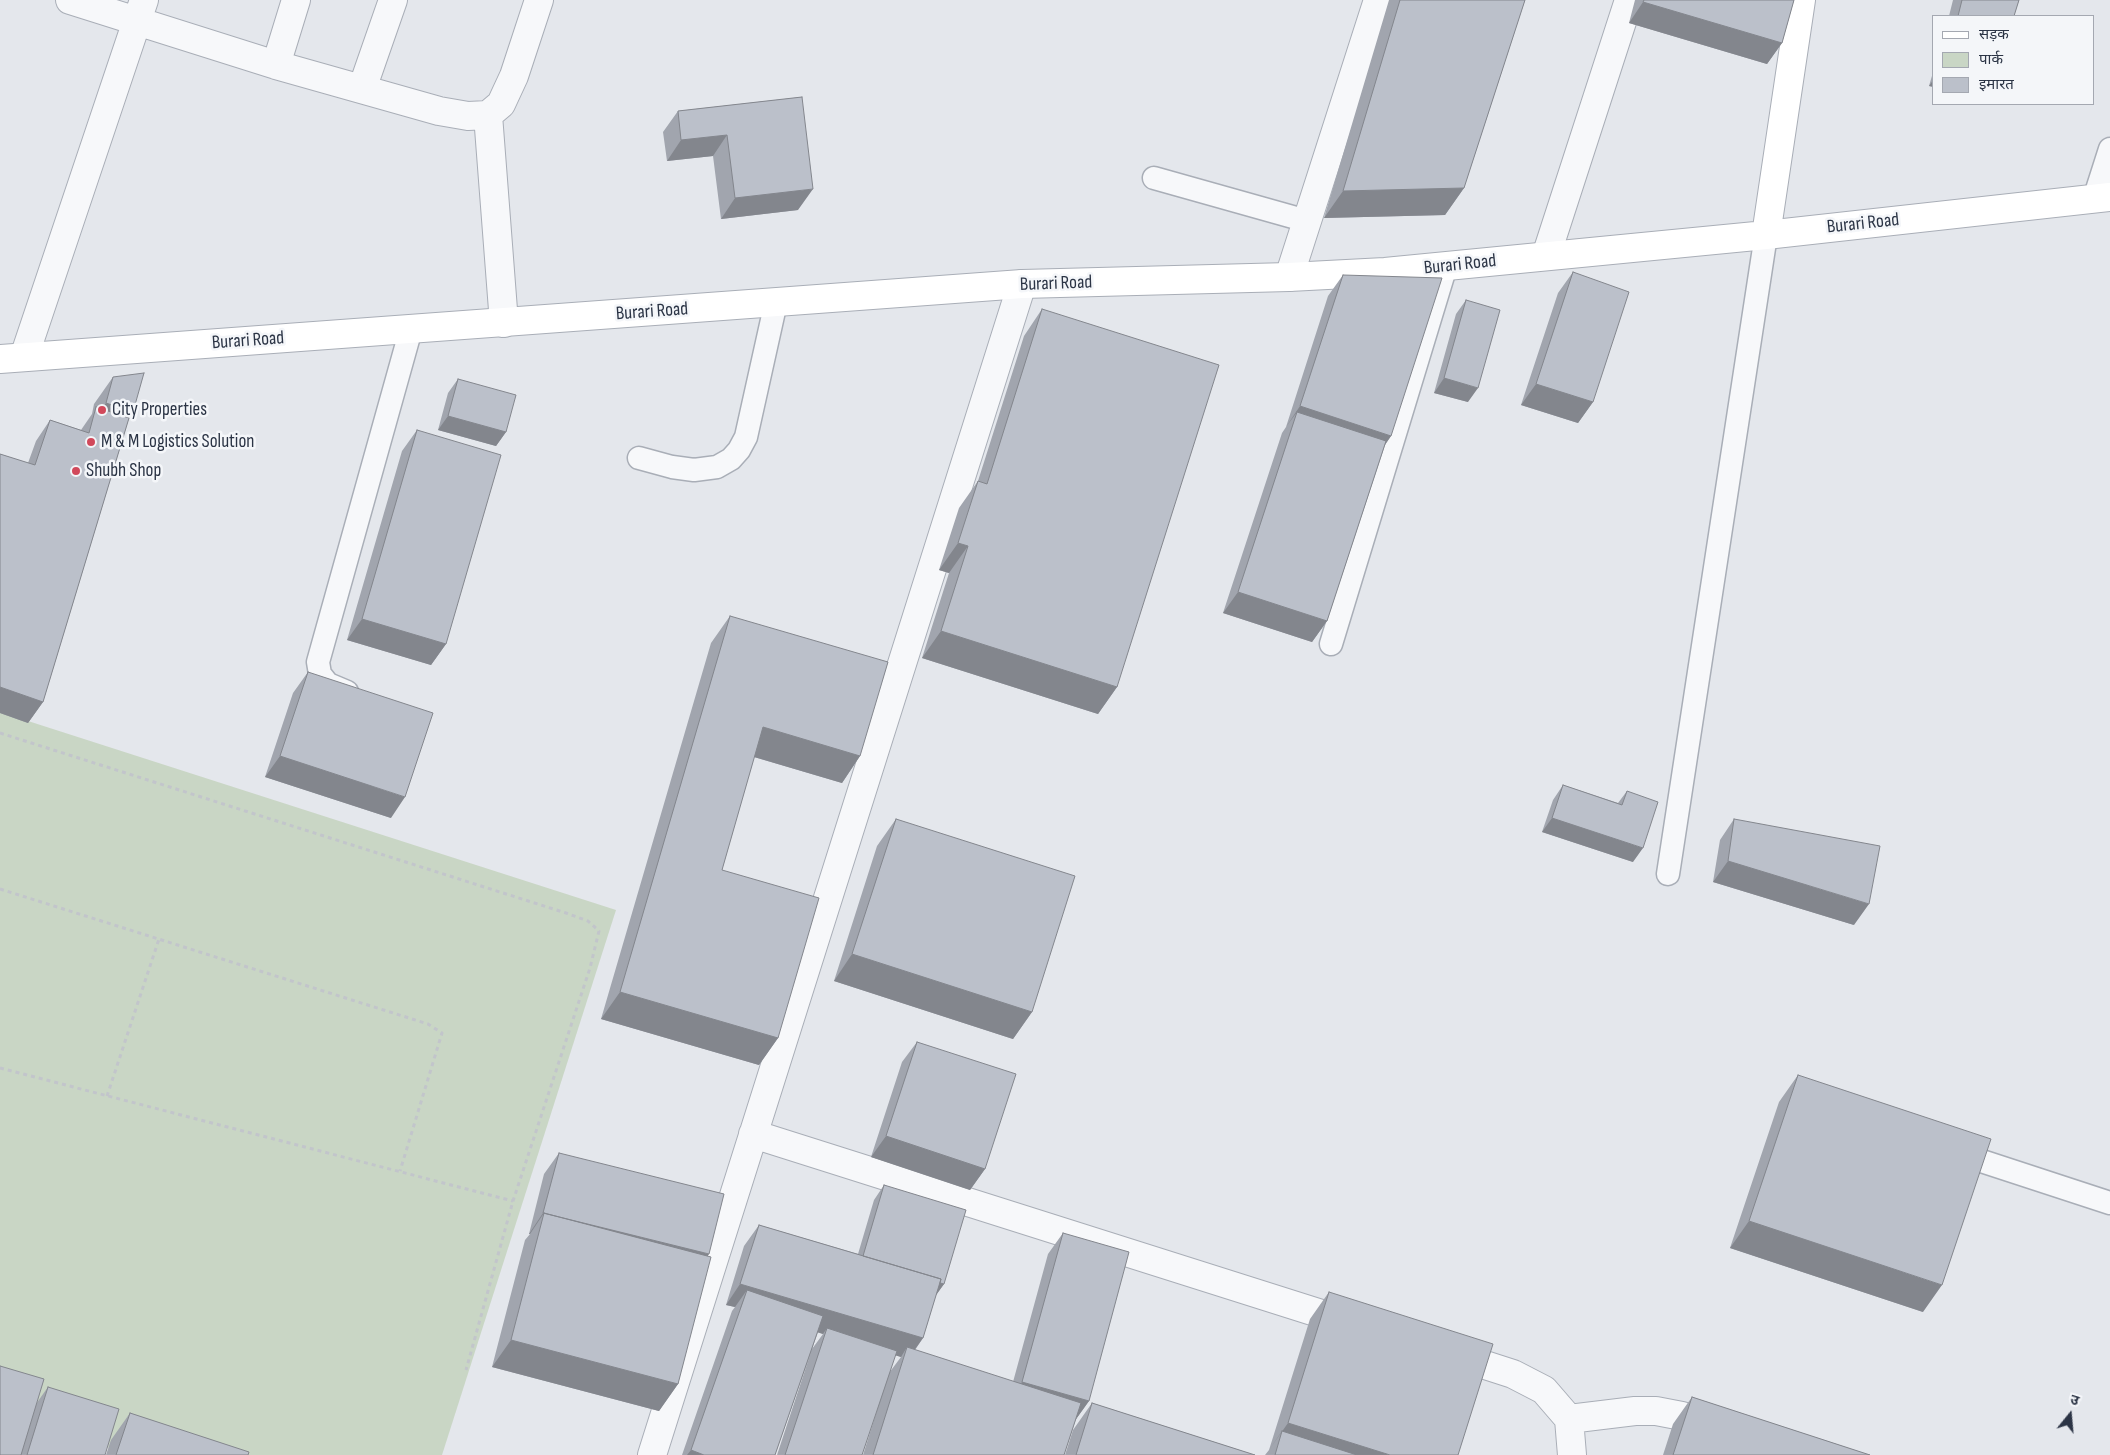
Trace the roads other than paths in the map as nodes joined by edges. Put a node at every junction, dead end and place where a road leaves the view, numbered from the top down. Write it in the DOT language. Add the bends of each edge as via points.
graph roads {
  1 [pos="70,0"];
  2 [pos="296,0"];
  3 [pos="393,0"];
  4 [pos="539,0"];
  5 [pos="1378,0"];
  6 [pos="1629,0"];
  7 [pos="1801,0"];
  8 [pos="141,11"];
  9 [pos="276,65"];
  10 [pos="362,89"];
  11 [pos="488,115"];
  12 [pos="2110,149"];
  13 [pos="1154,178"];
  14 [pos="2102,198"];
  15 [pos="1307,221"];
  16 [pos="1766,235"];
  17 [pos="1546,256"];
  18 [pos="1446,266"];
  19 [pos="1289,277"];
  20 [pos="1022,284"];
  21 [pos="776,302"];
  22 [pos="504,322"];
  23 [pos="411,329"];
  24 [pos="12,358"];
  25 [pos="639,458"];
  26 [pos="1331,644"];
  27 [pos="369,700"];
  28 [pos="1668,874"];
  29 [pos="753,1134"];
  30 [pos="1930,1144"];
  31 [pos="2110,1203"];
  32 [pos="1371,1329"];
  33 [pos="1428,1347"];
  34 [pos="1569,1419"];
  35 [pos="1737,1434"];
  36 [pos="652,1455"];
  37 [pos="1572,1455"];
  1 -- 8 [label="street"];
  2 -- 9 [label="street"];
  3 -- 10 [label="street"];
  4 -- 11 [label="street" via="514,76 501,104"];
  5 -- 15 [label="street"];
  6 -- 17 [label="street"];
  7 -- 16 [label="main road"];
  8 -- 9 [label="street"];
  8 -- 24 [label="street"];
  9 -- 10 [label="street"];
  10 -- 11 [label="street" via="439,111 468,116"];
  11 -- 22 [label="street"];
  12 -- 14 [label="lane"];
  13 -- 15 [label="lane"];
  14 -- 16 [label="main road, Burari Road"];
  15 -- 19 [label="street"];
  16 -- 17 [label="main road, Burari Road"];
  16 -- 28 [label="lane"];
  17 -- 18 [label="main road, Burari Road"];
  18 -- 19 [label="main road, Burari Road"];
  18 -- 26 [label="lane"];
  19 -- 20 [label="main road, Burari Road"];
  20 -- 21 [label="main road, Burari Road"];
  20 -- 29 [label="street"];
  21 -- 22 [label="main road, Burari Road"];
  21 -- 25 [label="lane" via="746,437 739,450 718,467 694,470"];
  22 -- 23 [label="main road, Burari Road"];
  23 -- 24 [label="main road, Burari Road"];
  23 -- 27 [label="lane" via="318,662 320,674 328,684"];
  29 -- 32 [label="street"];
  29 -- 36 [label="street"];
  30 -- 31 [label="lane"];
  33 -- 34 [label="street" via="1513,1374 1544,1390"];
  34 -- 35 [label="street" via="1656,1411"];
  34 -- 37 [label="street"];
}
